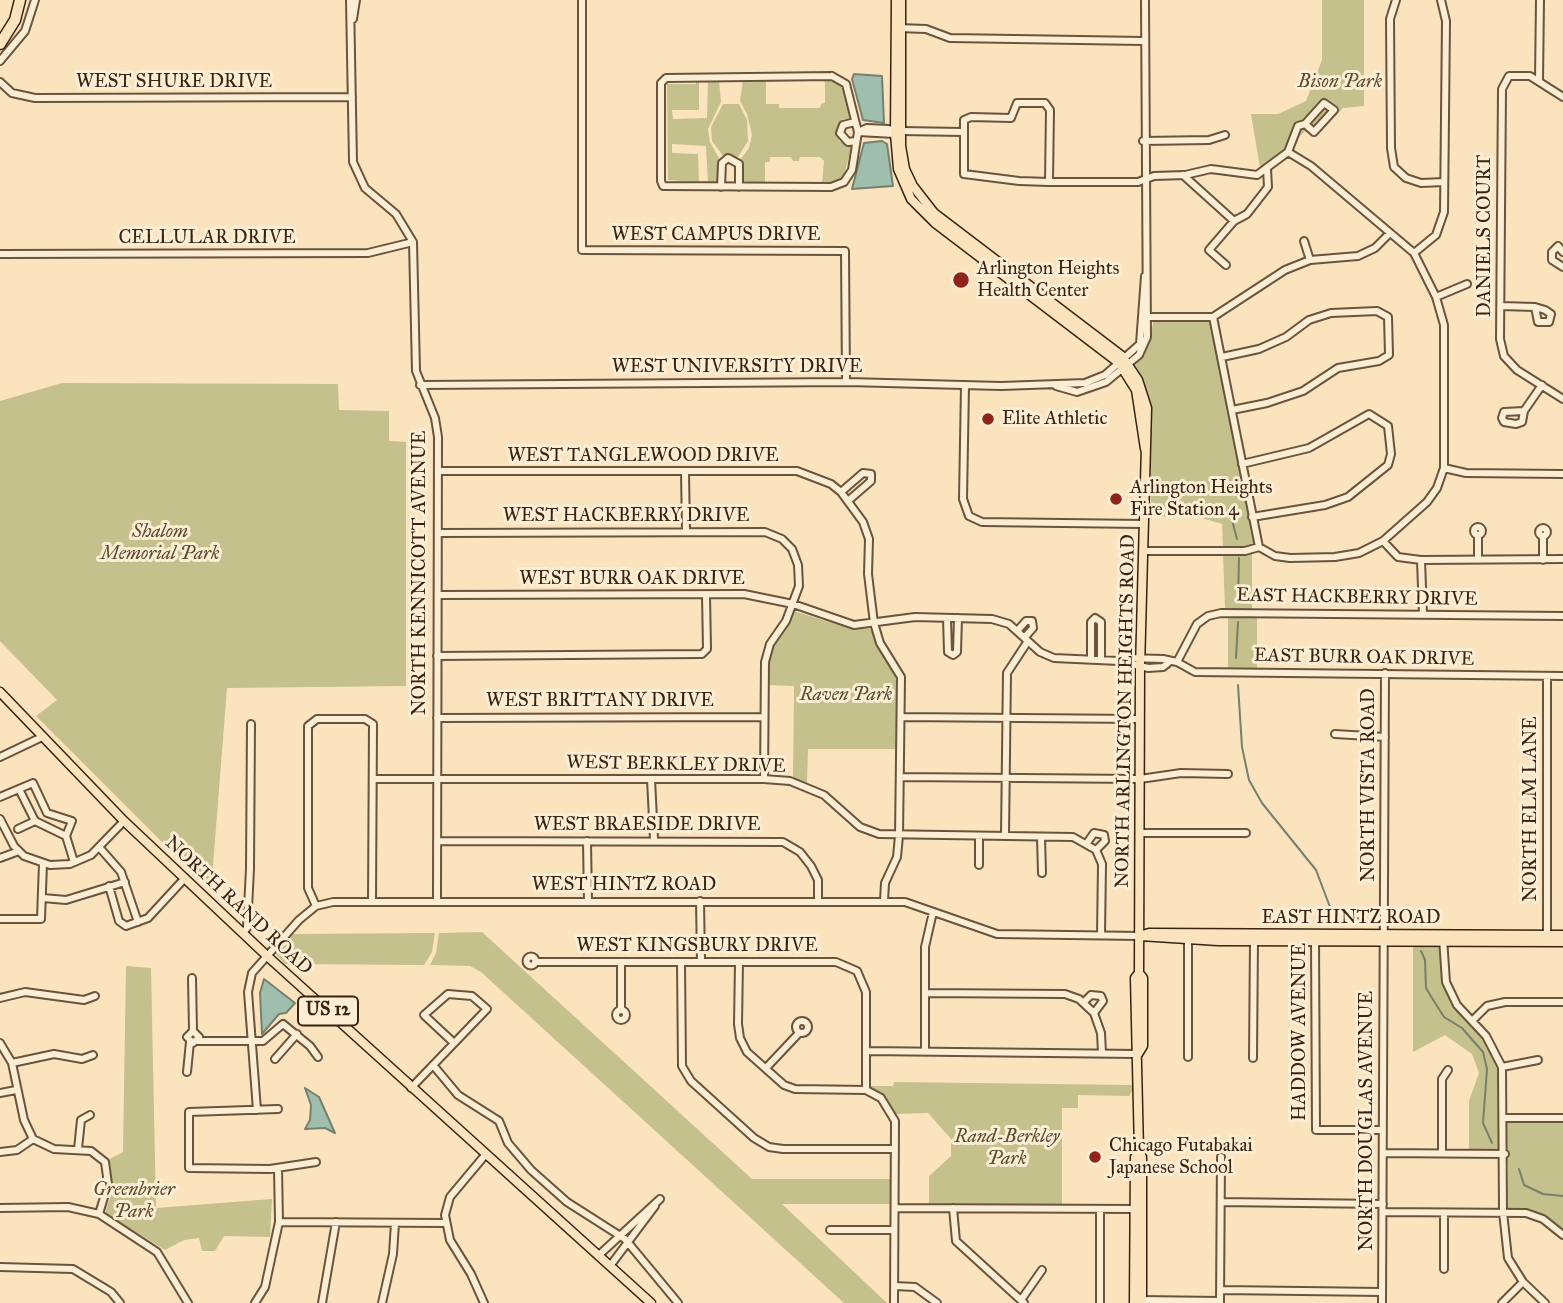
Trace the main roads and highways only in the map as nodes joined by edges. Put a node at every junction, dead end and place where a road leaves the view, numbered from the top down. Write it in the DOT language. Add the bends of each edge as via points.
graph roads {
  1 [pos="20,0"];
  2 [pos="896,0"];
  3 [pos="901,0"];
  4 [pos="899,28"];
  5 [pos="0,44"];
  6 [pos="0,692"];
  7 [pos="1563,935"];
  8 [pos="1140,936"];
  9 [pos="1253,937"];
  10 [pos="1547,938"];
  11 [pos="1563,942"];
  12 [pos="1138,1301"];
  13 [pos="651,1303"];
  1 -- 5 [label="highway" via="15,20"];
  2 -- 4 [label="main road, NORTH ARLINGTON HEIGHTS ROAD"];
  3 -- 4 [label="main road, NORTH ARLINGTON HEIGHTS ROAD"];
  4 -- 8 [label="main road, NORTH ARLINGTON HEIGHTS ROAD" via="899,174 920,210 1124,363 1139,404 1145,449"];
  6 -- 13 [label="main road, NORTH RAND ROAD / US 12" via="124,821 266,955"];
  7 -- 10 [label="main road, EAST HINTZ ROAD"];
  8 -- 9 [label="main road, EAST HINTZ ROAD" via="1188,940"];
  8 -- 9 [label="main road, EAST HINTZ ROAD"];
  8 -- 12 [label="main road, NORTH ARLINGTON HEIGHTS ROAD" via="1135,978"];
  9 -- 10 [label="main road, EAST HINTZ ROAD"];
  10 -- 11 [label="main road, EAST HINTZ ROAD"];
}
